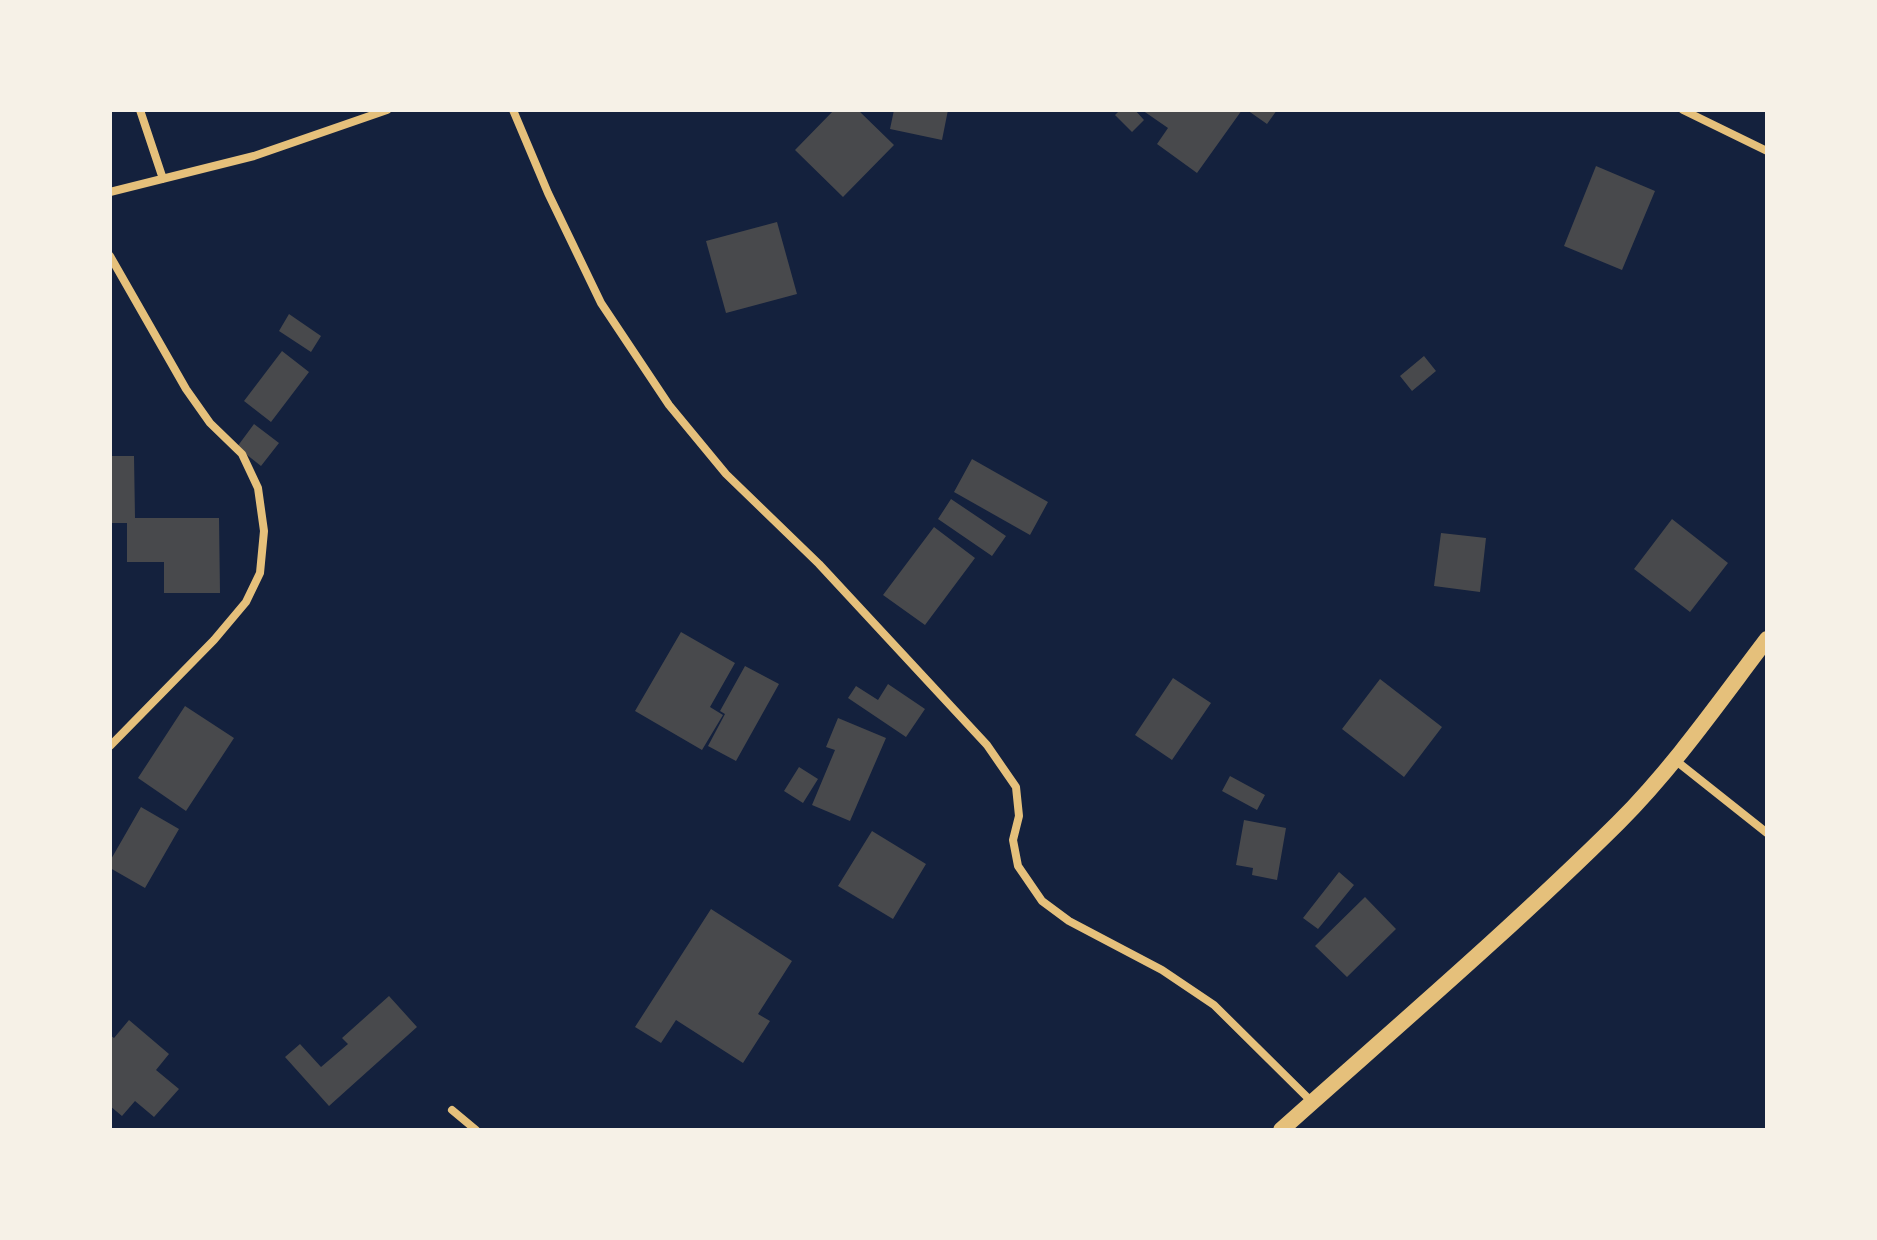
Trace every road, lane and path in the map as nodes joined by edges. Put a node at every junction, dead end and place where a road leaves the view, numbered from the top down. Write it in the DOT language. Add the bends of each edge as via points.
graph roads {
  1 [pos="140,110"];
  2 [pos="387,110"];
  3 [pos="513,110"];
  4 [pos="1683,110"];
  5 [pos="1767,151"];
  6 [pos="163,179"];
  7 [pos="110,192"];
  8 [pos="110,256"];
  9 [pos="1767,639"];
  10 [pos="110,746"];
  11 [pos="1675,760"];
  12 [pos="1767,833"];
  13 [pos="1312,1102"];
  14 [pos="452,1110"];
  15 [pos="476,1130"];
  16 [pos="1281,1130"];
  1 -- 6 [label="street"];
  2 -- 6 [label="street" via="254,156"];
  3 -- 13 [label="street" via="601,303 669,405 726,474 819,564 987,745 1016,787 1019,816 1013,840 1018,866 1042,901 1214,1005"];
  4 -- 5 [label="street"];
  6 -- 7 [label="street"];
  8 -- 10 [label="street" via="186,389 210,423 242,454 258,488 264,531 260,573 246,602"];
  9 -- 11 [label="main road"];
  11 -- 12 [label="street"];
  11 -- 13 [label="main road" via="1619,822 1427,1003"];
  13 -- 16 [label="main road"];
  14 -- 15 [label="street"];
}
